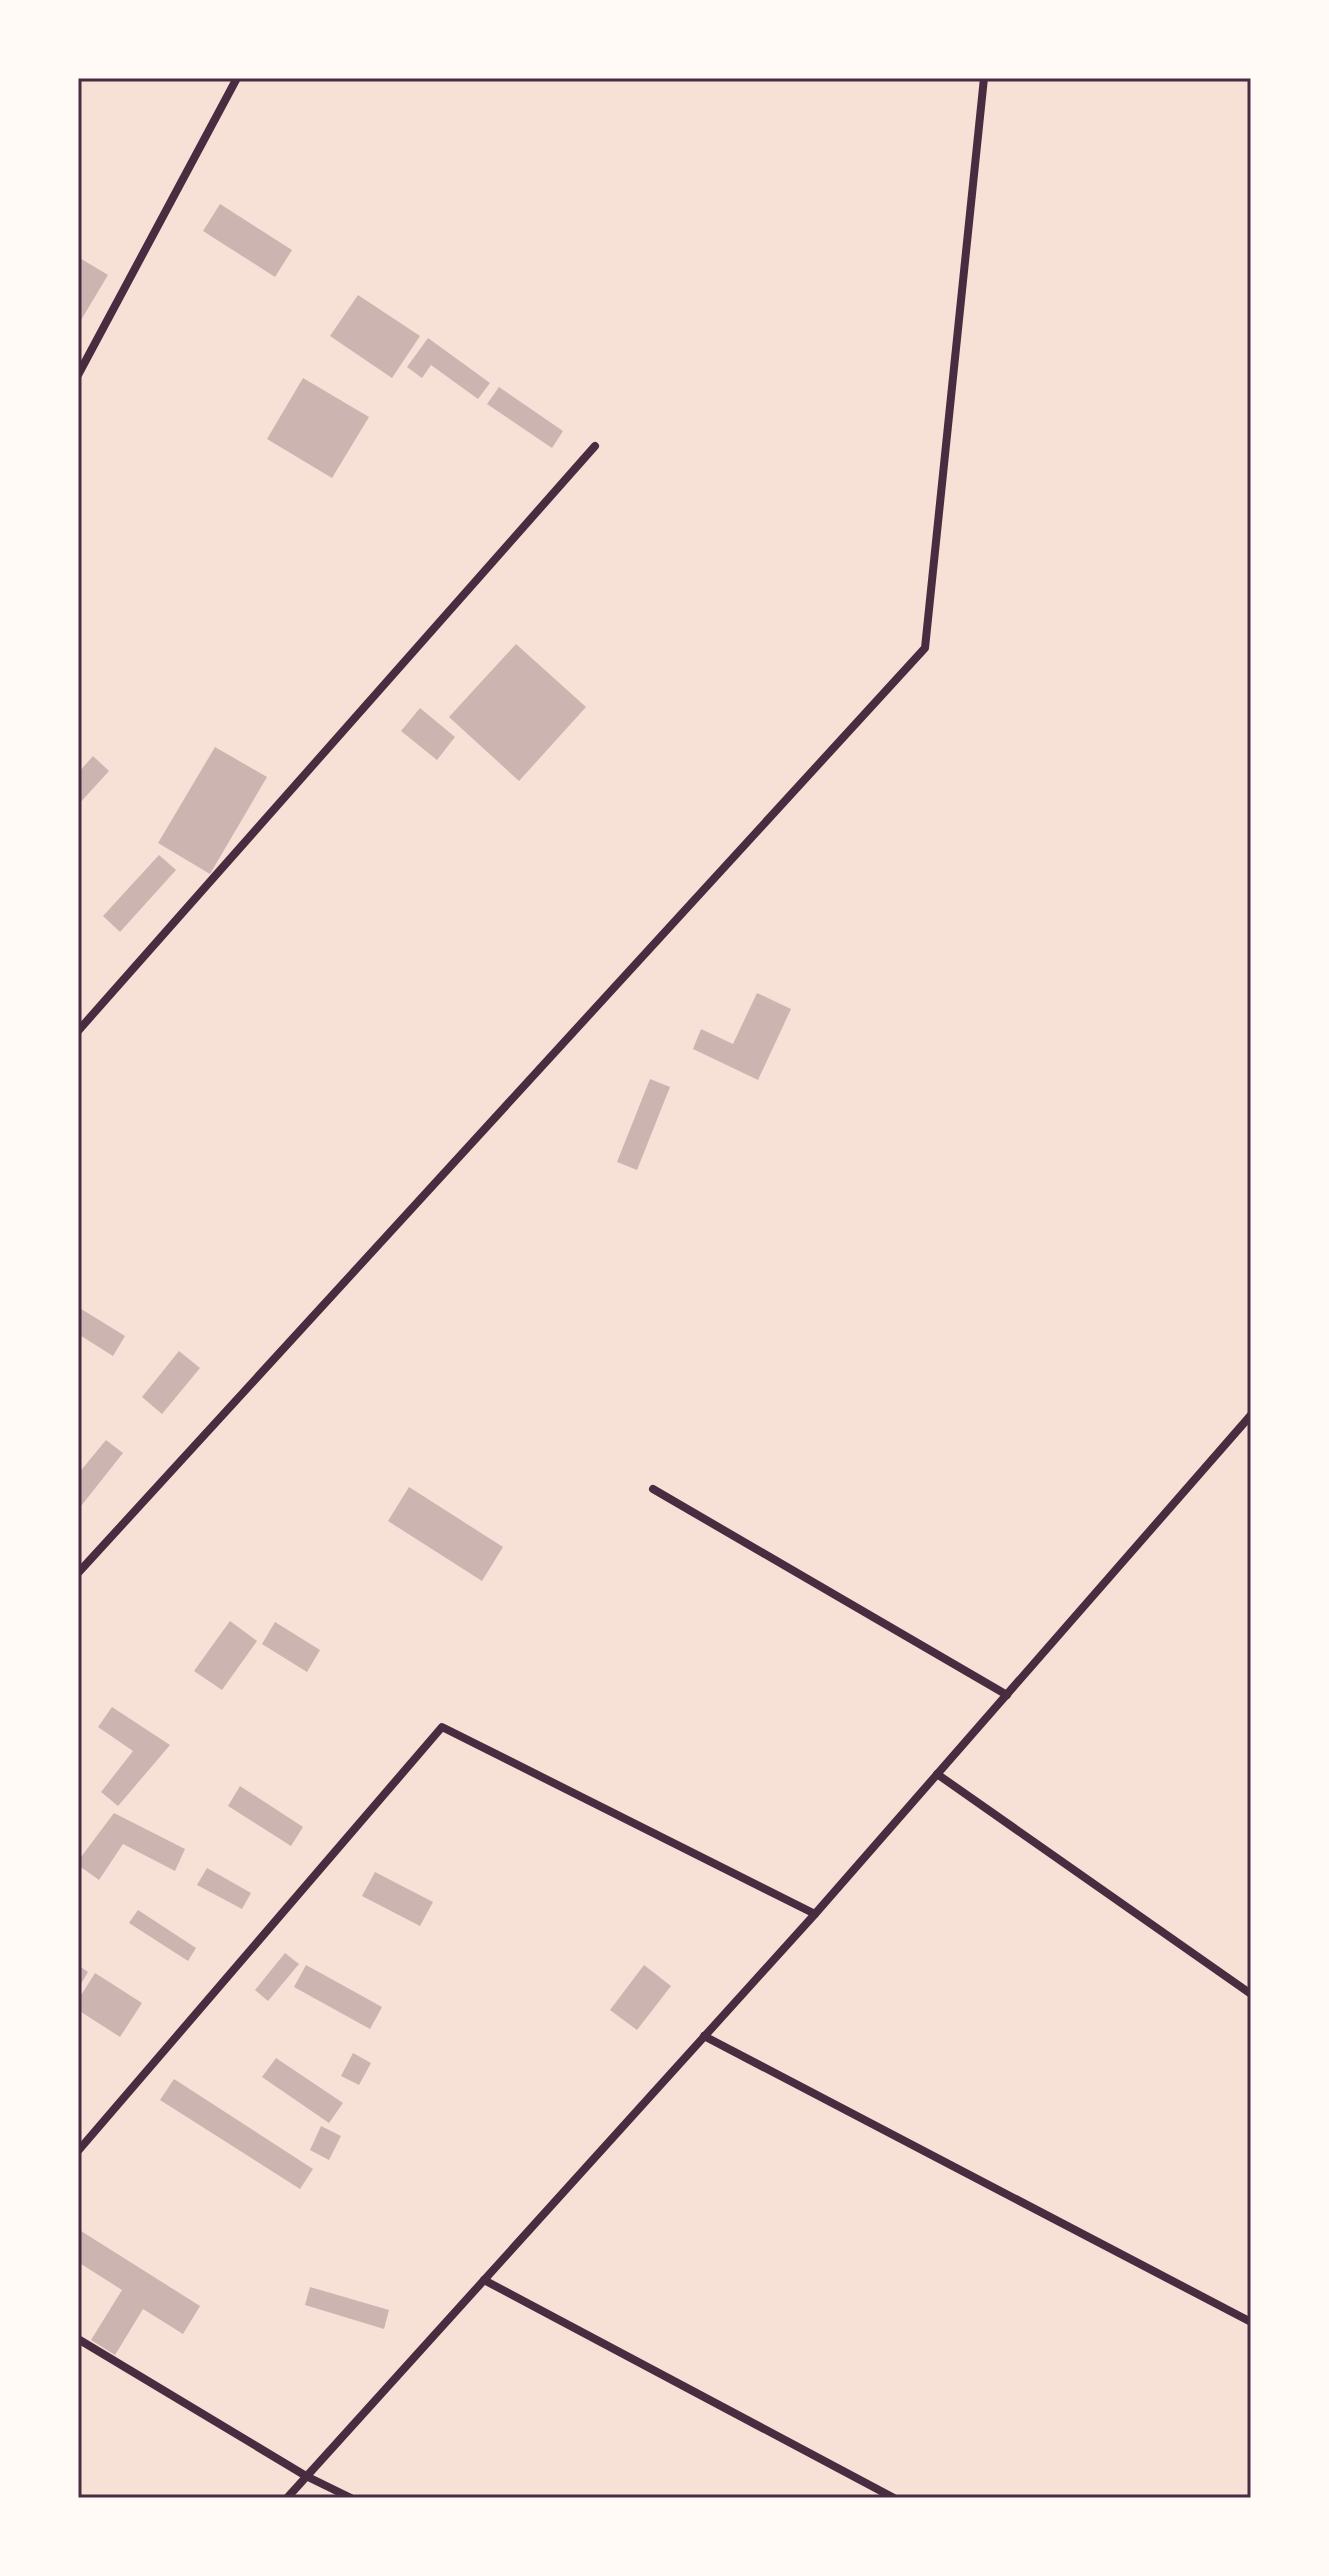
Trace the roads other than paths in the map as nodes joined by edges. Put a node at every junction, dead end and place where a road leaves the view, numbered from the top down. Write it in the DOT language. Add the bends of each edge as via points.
graph roads {
  1 [pos="237,78"];
  2 [pos="984,78"];
  3 [pos="78,375"];
  4 [pos="595,446"];
  5 [pos="78,1031"];
  6 [pos="1251,1415"];
  7 [pos="653,1489"];
  8 [pos="78,1573"];
  9 [pos="1007,1695"];
  10 [pos="937,1774"];
  11 [pos="815,1914"];
  12 [pos="1251,1994"];
  13 [pos="704,2036"];
  14 [pos="78,2151"];
  15 [pos="484,2280"];
  16 [pos="1251,2322"];
  17 [pos="78,2339"];
  18 [pos="306,2476"];
  19 [pos="287,2498"];
  20 [pos="351,2498"];
  21 [pos="894,2498"];
  1 -- 3 [label="street"];
  2 -- 8 [label="street" via="925,648"];
  4 -- 5 [label="street"];
  6 -- 9 [label="street"];
  7 -- 9 [label="street"];
  9 -- 10 [label="street"];
  10 -- 11 [label="street"];
  10 -- 12 [label="street"];
  11 -- 13 [label="street"];
  11 -- 14 [label="street" via="442,1727"];
  13 -- 15 [label="street"];
  13 -- 16 [label="street"];
  15 -- 18 [label="street"];
  15 -- 21 [label="street"];
  17 -- 18 [label="street"];
  18 -- 19 [label="street"];
  18 -- 20 [label="street"];
}
